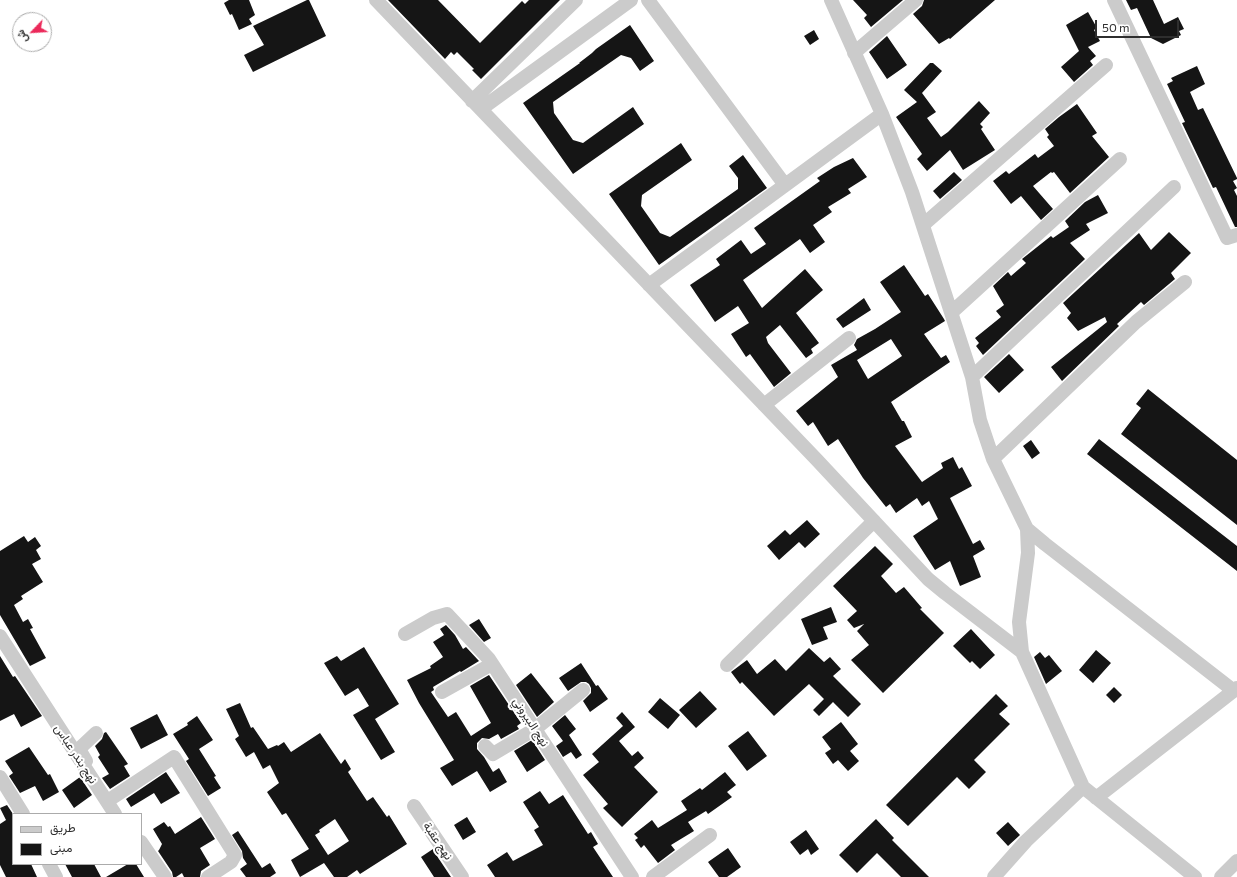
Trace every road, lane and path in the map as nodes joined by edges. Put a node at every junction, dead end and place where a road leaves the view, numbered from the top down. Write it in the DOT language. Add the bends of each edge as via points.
graph roads {
  1 [pos="376,0"];
  2 [pos="576,0"];
  3 [pos="631,0"];
  4 [pos="648,0"];
  5 [pos="831,0"];
  6 [pos="916,0"];
  7 [pos="1114,0"];
  8 [pos="854,53"];
  9 [pos="1106,65"];
  10 [pos="476,105"];
  11 [pos="882,114"];
  12 [pos="1120,159"];
  13 [pos="785,185"];
  14 [pos="1174,187"];
  15 [pos="923,225"];
  16 [pos="1237,235"];
  17 [pos="1185,282"];
  18 [pos="649,285"];
  19 [pos="952,312"];
  20 [pos="849,338"];
  21 [pos="972,377"];
  22 [pos="764,405"];
  23 [pos="993,459"];
  24 [pos="874,521"];
  25 [pos="1027,529"];
  26 [pos="405,634"];
  27 [pos="0,636"];
  28 [pos="1022,652"];
  29 [pos="492,664"];
  30 [pos="727,664"];
  31 [pos="1235,689"];
  32 [pos="583,690"];
  33 [pos="442,692"];
  34 [pos="535,729"];
  35 [pos="96,733"];
  36 [pos="484,746"];
  37 [pos="0,777"];
  38 [pos="1083,787"];
  39 [pos="112,798"];
  40 [pos="1096,798"];
  41 [pos="414,806"];
  42 [pos="22,813"];
  43 [pos="114,813"];
  44 [pos="121,813"];
  45 [pos="710,835"];
  46 [pos="142,843"];
  47 [pos="142,857"];
  48 [pos="1237,861"];
  49 [pos="50,865"];
  50 [pos="458,876"];
  51 [pos="56,877"];
  52 [pos="154,877"];
  53 [pos="165,877"];
  54 [pos="208,877"];
  55 [pos="632,877"];
  56 [pos="654,877"];
  57 [pos="994,877"];
  58 [pos="1195,877"];
  59 [pos="1221,877"];
  1 -- 10 [label="street"];
  2 -- 10 [label="street"];
  3 -- 10 [label="street"];
  4 -- 13 [label="street"];
  5 -- 8 [label="street"];
  6 -- 8 [label="street"];
  7 -- 16 [label="street" via="1227,238"];
  8 -- 11 [label="street"];
  9 -- 15 [label="street"];
  10 -- 18 [label="street"];
  11 -- 13 [label="street"];
  11 -- 15 [label="street"];
  12 -- 19 [label="street"];
  13 -- 18 [label="street"];
  14 -- 21 [label="street"];
  15 -- 19 [label="street"];
  17 -- 23 [label="street" via="1136,322"];
  18 -- 22 [label="street"];
  19 -- 21 [label="street"];
  20 -- 22 [label="street"];
  21 -- 23 [label="street" via="980,420"];
  22 -- 24 [label="street"];
  23 -- 25 [label="street"];
  24 -- 28 [label="street" via="928,579"];
  24 -- 30 [label="street"];
  25 -- 28 [label="street" via="1028,553 1019,622"];
  25 -- 31 [label="street"];
  26 -- 29 [label="street, نهج البيروني" via="433,618 447,614"];
  27 -- 43 [label="street, نهج بندر عباس"];
  28 -- 38 [label="street"];
  29 -- 33 [label="street"];
  29 -- 34 [label="street, نهج البيروني"];
  31 -- 40 [label="street"];
  32 -- 34 [label="street"];
  34 -- 36 [label="street" via="493,754"];
  34 -- 55 [label="street, نهج البيروني"];
  35 -- 39 [label="street" via="79,749"];
  37 -- 42 [label="street"];
  38 -- 40 [label="street"];
  38 -- 57 [label="street" via="1026,841"];
  39 -- 44 [label="street"];
  39 -- 54 [label="street" via="174,757 235,855 231,862"];
  40 -- 58 [label="street"];
  41 -- 50 [label="street, نهج عقبة"];
  45 -- 56 [label="street"];
  46 -- 53 [label="street"];
  47 -- 52 [label="street"];
  48 -- 59 [label="street"];
  49 -- 51 [label="street"];
}
